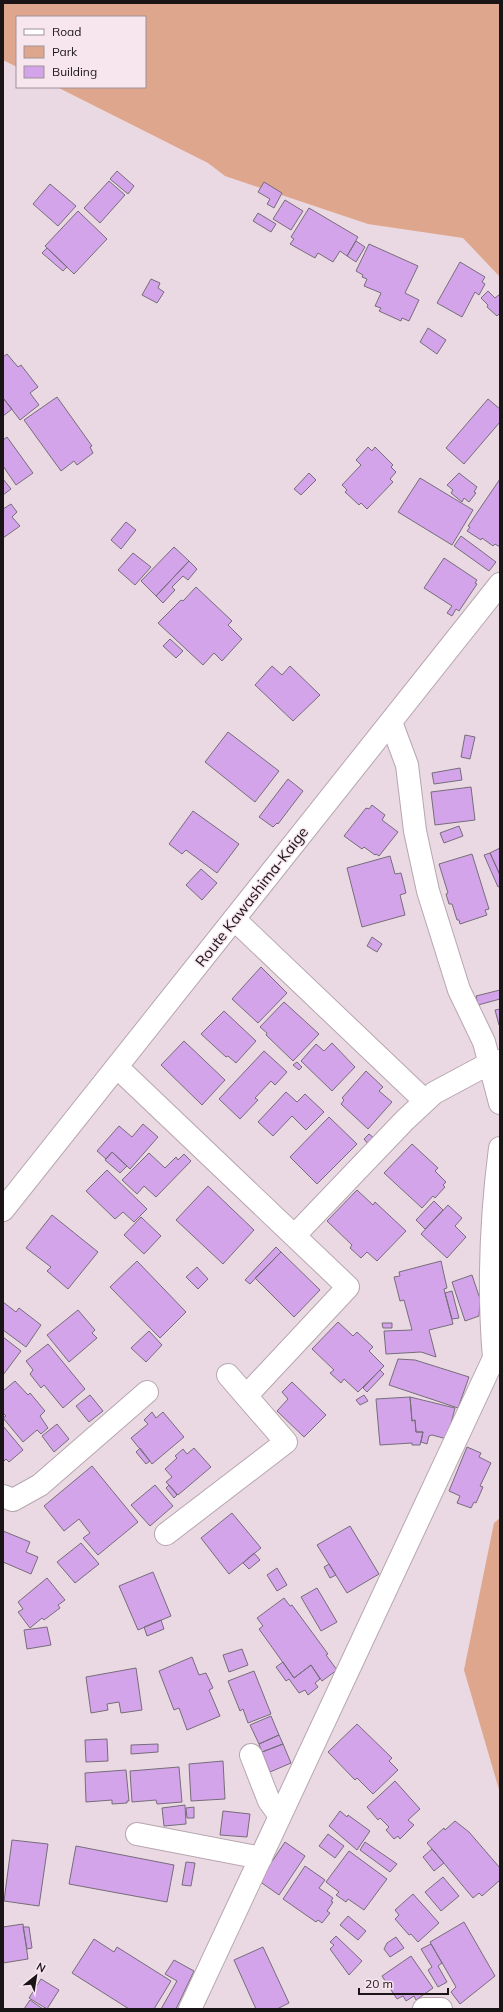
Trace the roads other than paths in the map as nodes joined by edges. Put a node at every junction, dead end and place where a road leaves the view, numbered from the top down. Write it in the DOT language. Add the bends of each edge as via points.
graph roads {
  1 [pos="500,584"];
  2 [pos="390,722"];
  3 [pos="234,919"];
  4 [pos="495,1062"];
  5 [pos="117,1067"];
  6 [pos="425,1101"];
  7 [pos="500,1103"];
  8 [pos="500,1148"];
  9 [pos="3,1210"];
  10 [pos="295,1235"];
  11 [pos="228,1375"];
  12 [pos="147,1392"];
  13 [pos="247,1395"];
  14 [pos="3,1496"];
  15 [pos="166,1534"];
  16 [pos="251,1755"];
  17 [pos="280,1816"];
  18 [pos="137,1834"];
  19 [pos="261,1858"];
  20 [pos="190,2009"];
  21 [pos="424,2009"];
  22 [pos="441,2009"];
  1 -- 2 [label="street, Route Kawashima-Kaige"];
  2 -- 3 [label="street, Route Kawashima-Kaige"];
  2 -- 4 [label="street" via="407,765 415,831 428,891 459,990"];
  3 -- 5 [label="street, Route Kawashima-Kaige"];
  3 -- 6 [label="street"];
  4 -- 6 [label="street" via="434,1093"];
  4 -- 7 [label="street"];
  5 -- 9 [label="street, Route Kawashima-Kaige"];
  5 -- 10 [label="street"];
  6 -- 10 [label="street"];
  8 -- 17 [label="street" via="490,1262 494,1358"];
  10 -- 13 [label="street" via="348,1287"];
  11 -- 13 [label="street"];
  12 -- 14 [label="street" via="40,1485 13,1500"];
  13 -- 15 [label="street" via="286,1442"];
  16 -- 17 [label="street" via="269,1801"];
  17 -- 19 [label="street"];
  18 -- 19 [label="street"];
  19 -- 20 [label="street"];
  21 -- 22 [label="street"];
}
